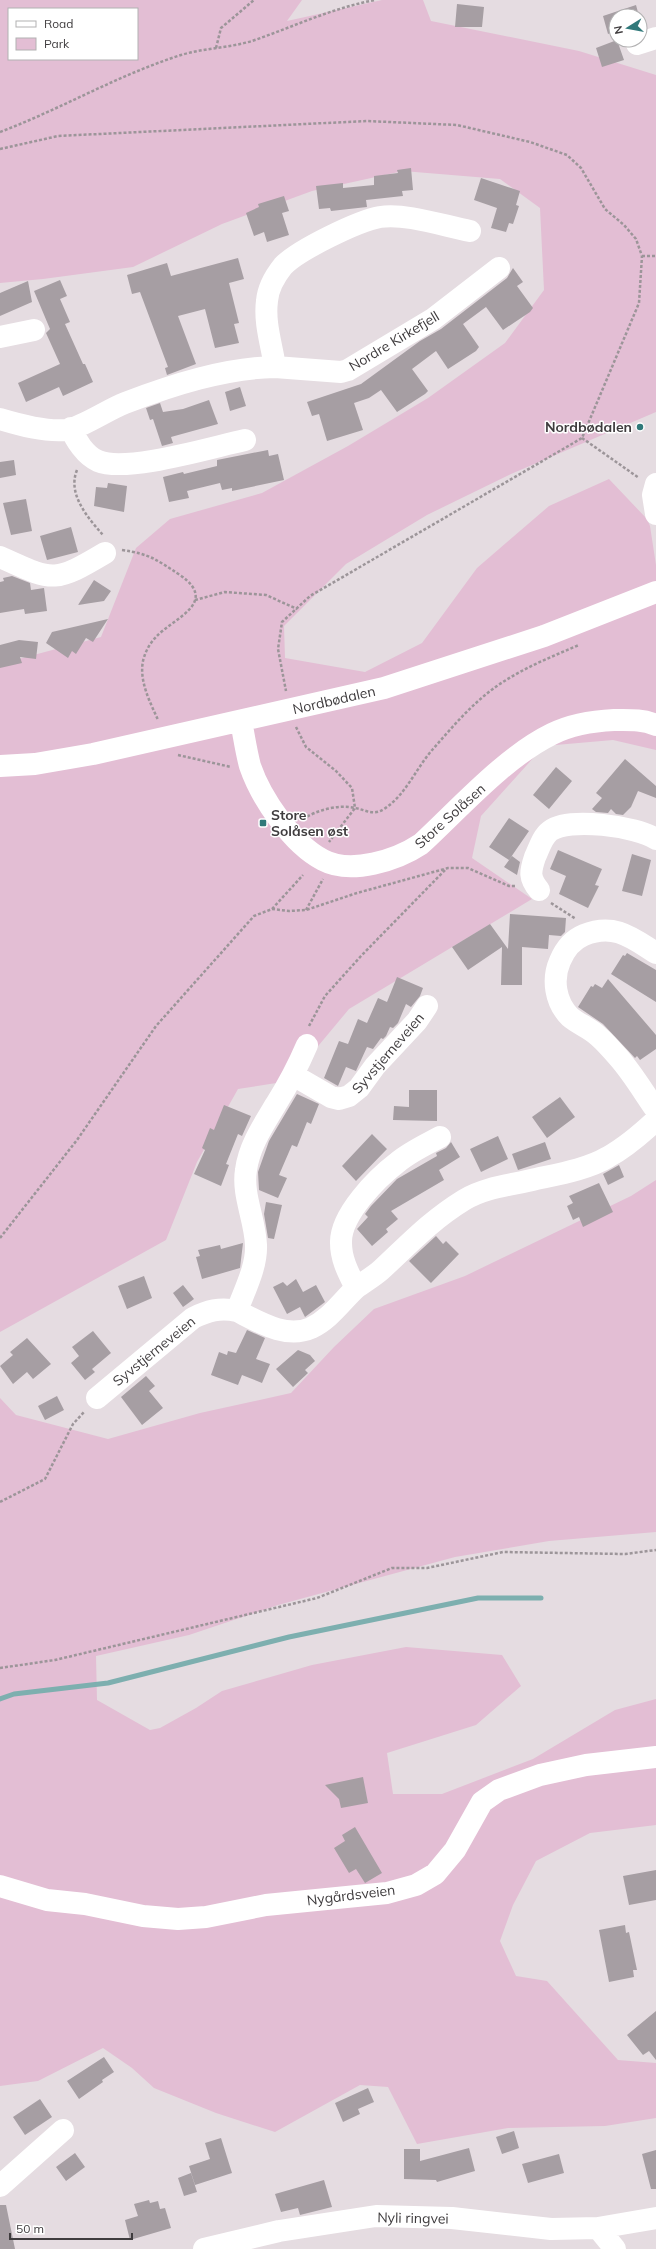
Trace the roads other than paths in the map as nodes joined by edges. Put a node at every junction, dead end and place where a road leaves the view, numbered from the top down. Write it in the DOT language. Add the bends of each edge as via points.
graph roads {
  1 [pos="470,231"];
  2 [pos="499,268"];
  3 [pos="34,330"];
  4 [pos="0,337"];
  5 [pos="275,368"];
  6 [pos="0,419"];
  7 [pos="70,428"];
  8 [pos="246,440"];
  9 [pos="656,485"];
  10 [pos="656,514"];
  11 [pos="109,551"];
  12 [pos="0,557"];
  13 [pos="656,592"];
  14 [pos="241,721"];
  15 [pos="656,724"];
  16 [pos="0,766"];
  17 [pos="656,839"];
  18 [pos="535,885"];
  19 [pos="656,953"];
  20 [pos="427,1006"];
  21 [pos="307,1045"];
  22 [pos="293,1075"];
  23 [pos="656,1110"];
  24 [pos="656,1120"];
  25 [pos="440,1137"];
  26 [pos="356,1288"];
  27 [pos="237,1311"];
  28 [pos="97,1398"];
  29 [pos="656,1757"];
  30 [pos="0,1886"];
  31 [pos="63,2130"];
  32 [pos="0,2186"];
  33 [pos="656,2218"];
  34 [pos="598,2228"];
  35 [pos="204,2249"];
  36 [pos="615,2249"];
  1 -- 5 [label="street" via="416,220 380,217 351,226 294,257 273,280 267,301 267,323"];
  2 -- 5 [label="street, Nordre Kirkefjell" via="433,319 348,370 340,372"];
  3 -- 4 [label="street"];
  5 -- 7 [label="street, Nordre Kirkefjell" via="247,368 164,389"];
  6 -- 7 [label="street, Nordre Kirkefjell" via="44,429"];
  7 -- 8 [label="street" via="91,457 116,464 133,463"];
  9 -- 10 [label="street" via="653,495"];
  11 -- 12 [label="street" via="76,571 57,577 41,575"];
  13 -- 14 [label="street, Nordbødalen" via="544,636 418,678"];
  14 -- 15 [label="street, Store Solåsen" via="250,766 266,802 288,830 314,854 332,863 369,865 407,853 421,844 528,747 552,734 569,727 600,721 630,720"];
  14 -- 16 [label="street, Nordbødalen" via="93,754 35,764"];
  17 -- 18 [label="street" via="628,828 578,824 560,826 549,831 542,841 530,874"];
  19 -- 23 [label="street" via="618,930 595,931 578,937 565,950 556,968 554,980 567,1013 598,1035 620,1059"];
  20 -- 22 [label="street, Syvstjerneveien" via="359,1088 349,1096 339,1099 331,1097"];
  21 -- 22 [label="street"];
  22 -- 27 [label="street" via="260,1132 246,1169 244,1187 253,1218 256,1246 253,1268"];
  24 -- 26 [label="street, Syvstjerneveien" via="632,1142 607,1158 538,1179 489,1190 466,1199 434,1220 380,1271"];
  25 -- 26 [label="street" via="397,1163 372,1187 347,1218 342,1230 341,1243 345,1265"];
  26 -- 27 [label="street, Syvstjerneveien" via="327,1318 299,1332 271,1327"];
  27 -- 28 [label="street, Syvstjerneveien" via="208,1310 193,1318"];
  29 -- 30 [label="street, Nygårdsveien" via="586,1764 540,1775 499,1790 482,1802 455,1850 435,1874 416,1885 387,1894 266,1904 206,1917 178,1919 143,1916 85,1904 47,1900"];
  31 -- 32 [label="street"];
  33 -- 34 [label="street, Nyli ringvei"];
  34 -- 35 [label="street, Nyli ringvei" via="551,2229 452,2218 376,2216 279,2231"];
  34 -- 36 [label="street"];
}
